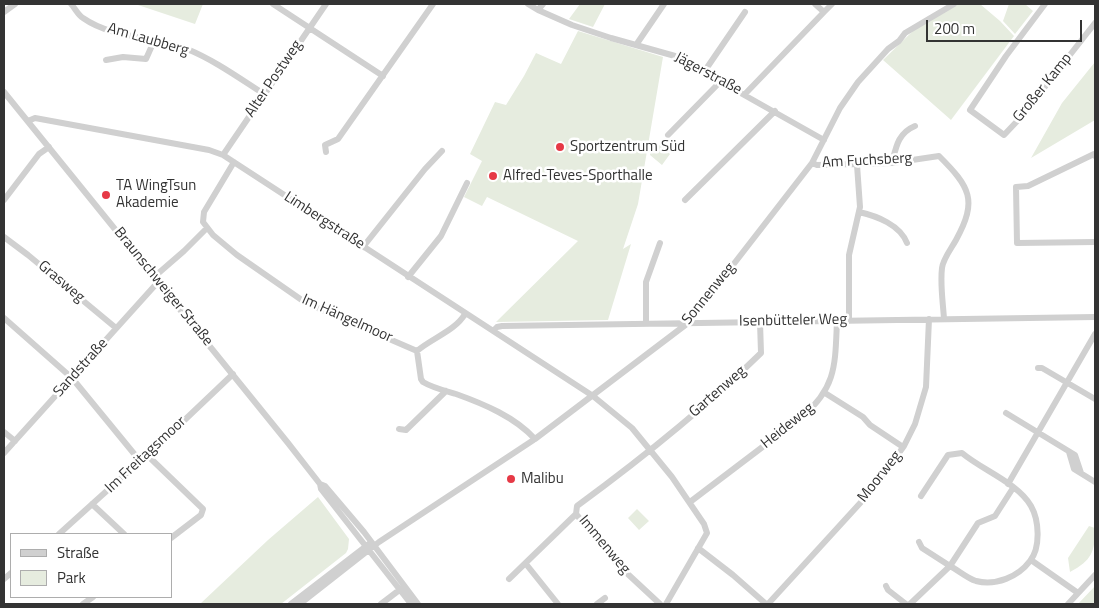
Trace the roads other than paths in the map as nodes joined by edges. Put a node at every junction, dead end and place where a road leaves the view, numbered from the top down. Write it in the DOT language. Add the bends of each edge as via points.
graph roads {
  1 [pos="15,4"];
  2 [pos="71,4"];
  3 [pos="273,4"];
  4 [pos="326,4"];
  5 [pos="433,4"];
  6 [pos="528,4"];
  7 [pos="543,4"];
  8 [pos="664,4"];
  9 [pos="815,4"];
  10 [pos="832,4"];
  11 [pos="954,4"];
  12 [pos="1045,4"];
  13 [pos="538,10"];
  14 [pos="4,12"];
  15 [pos="745,12"];
  16 [pos="824,12"];
  17 [pos="1095,23"];
  18 [pos="310,28"];
  19 [pos="154,41"];
  20 [pos="636,45"];
  21 [pos="106,60"];
  22 [pos="704,72"];
  23 [pos="383,76"];
  24 [pos="720,82"];
  25 [pos="4,92"];
  26 [pos="264,94"];
  27 [pos="745,94"];
  28 [pos="775,111"];
  29 [pos="28,121"];
  30 [pos="915,126"];
  31 [pos="668,135"];
  32 [pos="824,140"];
  33 [pos="49,146"];
  34 [pos="442,151"];
  35 [pos="326,152"];
  36 [pos="223,155"];
  37 [pos="1095,156"];
  38 [pos="234,162"];
  39 [pos="812,163"];
  40 [pos="892,163"];
  41 [pos="857,164"];
  42 [pos="466,183"];
  43 [pos="4,200"];
  44 [pos="685,200"];
  45 [pos="859,212"];
  46 [pos="207,228"];
  47 [pos="4,237"];
  48 [pos="1095,242"];
  49 [pos="660,243"];
  50 [pos="907,243"];
  51 [pos="363,247"];
  52 [pos="408,276"];
  53 [pos="157,277"];
  54 [pos="465,314"];
  55 [pos="1095,317"];
  56 [pos="4,318"];
  57 [pos="944,319"];
  58 [pos="929,320"];
  59 [pos="837,321"];
  60 [pos="850,321"];
  61 [pos="760,322"];
  62 [pos="646,323"];
  63 [pos="688,323"];
  64 [pos="116,328"];
  65 [pos="493,331"];
  66 [pos="1095,334"];
  67 [pos="417,351"];
  68 [pos="1038,368"];
  69 [pos="232,374"];
  70 [pos="72,378"];
  71 [pos="1068,383"];
  72 [pos="446,391"];
  73 [pos="825,393"];
  74 [pos="592,396"];
  75 [pos="1095,399"];
  76 [pos="1006,413"];
  77 [pos="399,429"];
  78 [pos="4,432"];
  79 [pos="1038,433"];
  80 [pos="536,439"];
  81 [pos="15,441"];
  82 [pos="904,447"];
  83 [pos="650,450"];
  84 [pos="4,453"];
  85 [pos="147,455"];
  86 [pos="140,461"];
  87 [pos="1095,482"];
  88 [pos="1011,486"];
  89 [pos="921,496"];
  90 [pos="690,502"];
  91 [pos="92,504"];
  92 [pos="576,514"];
  93 [pos="60,533"];
  94 [pos="123,533"];
  95 [pos="172,537"];
  96 [pos="919,542"];
  97 [pos="372,546"];
  98 [pos="698,548"];
  99 [pos="1031,560"];
  100 [pos="526,564"];
  101 [pos="950,566"];
  102 [pos="1095,575"];
  103 [pos="509,579"];
  104 [pos="886,586"];
  105 [pos="402,588"];
  106 [pos="1078,593"];
  107 [pos="605,598"];
  108 [pos="291,604"];
  109 [pos="300,604"];
  110 [pos="381,604"];
  111 [pos="411,604"];
  112 [pos="418,604"];
  113 [pos="558,604"];
  114 [pos="597,604"];
  115 [pos="660,604"];
  116 [pos="666,604"];
  117 [pos="767,604"];
  118 [pos="906,604"];
  119 [pos="910,604"];
  120 [pos="1068,604"];
  1 -- 14 [label="street"];
  2 -- 19 [label="street, Am Laubberg" via="82,18 109,30"];
  3 -- 18 [label="street"];
  4 -- 18 [label="street, Alter Postweg"];
  5 -- 23 [label="street"];
  6 -- 13 [label="street, Jägerstraße"];
  7 -- 13 [label="street"];
  8 -- 20 [label="street"];
  9 -- 16 [label="street"];
  10 -- 16 [label="street"];
  11 -- 32 [label="street, Sonnenweg" via="905,33 884,53 840,108"];
  12 -- 17 [label="street, Großer Kamp" via="970,110 1004,135"];
  13 -- 20 [label="street, Jägerstraße" via="572,25"];
  15 -- 22 [label="street"];
  16 -- 27 [label="street"];
  18 -- 23 [label="street"];
  18 -- 26 [label="street, Alter Postweg"];
  19 -- 21 [label="street" via="146,59"];
  19 -- 26 [label="street, Am Laubberg" via="188,49"];
  20 -- 22 [label="street, Jägerstraße" via="675,56"];
  22 -- 24 [label="street, Jägerstraße"];
  23 -- 35 [label="street" via="338,139 325,145"];
  24 -- 27 [label="street, Jägerstraße"];
  24 -- 31 [label="street"];
  25 -- 29 [label="street, Braunschweiger Straße"];
  26 -- 36 [label="street, Alter Postweg"];
  27 -- 28 [label="street, Jägerstraße"];
  28 -- 32 [label="street, Jägerstraße"];
  28 -- 44 [label="street"];
  29 -- 33 [label="street, Braunschweiger Straße"];
  29 -- 36 [label="street, Limbergstraße" via="35,118"];
  30 -- 40 [label="street" via="907,129 897,141"];
  32 -- 39 [label="street, Sonnenweg"];
  33 -- 43 [label="street" via="39,154"];
  33 -- 53 [label="street, Braunschweiger Straße"];
  34 -- 51 [label="street"];
  36 -- 38 [label="street, Limbergstraße"];
  37 -- 48 [label="street" via="1028,186 1016,187 1017,243"];
  38 -- 46 [label="street" via="204,212 203,222"];
  38 -- 51 [label="street, Limbergstraße"];
  39 -- 41 [label="street, Am Fuchsberg"];
  39 -- 63 [label="street, Sonnenweg"];
  40 -- 41 [label="street, Am Fuchsberg"];
  40 -- 57 [label="street, Am Fuchsberg" via="939,156 956,173 968,195 966,222 942,267"];
  41 -- 45 [label="street"];
  42 -- 52 [label="street" via="441,236"];
  45 -- 50 [label="street" via="891,224"];
  45 -- 60 [label="street" via="849,255"];
  46 -- 53 [label="street"];
  46 -- 67 [label="street, Im Hängelmoor" via="237,255 306,303"];
  47 -- 64 [label="street, Grasweg"];
  49 -- 62 [label="street" via="646,282"];
  51 -- 52 [label="street, Limbergstraße"];
  52 -- 54 [label="street, Limbergstraße"];
  53 -- 64 [label="street, Sandstraße"];
  53 -- 69 [label="street, Braunschweiger Straße"];
  54 -- 65 [label="street, Limbergstraße"];
  54 -- 67 [label="street" via="456,325"];
  55 -- 57 [label="street, Isenbütteler Weg"];
  56 -- 70 [label="street"];
  57 -- 58 [label="street, Isenbütteler Weg"];
  58 -- 60 [label="street, Isenbütteler Weg"];
  58 -- 82 [label="street, Moorweg" via="926,387"];
  59 -- 60 [label="street, Isenbütteler Weg"];
  59 -- 61 [label="street, Isenbütteler Weg"];
  59 -- 73 [label="street, Heideweg" via="834,370"];
  61 -- 63 [label="street, Isenbütteler Weg"];
  61 -- 83 [label="street, Gartenweg" via="761,354"];
  62 -- 63 [label="street, Isenbütteler Weg"];
  62 -- 65 [label="street, Isenbütteler Weg" via="502,326"];
  63 -- 74 [label="street, Sonnenweg"];
  64 -- 70 [label="street, Sandstraße"];
  65 -- 74 [label="street, Limbergstraße"];
  66 -- 71 [label="street"];
  67 -- 72 [label="street" via="421,379"];
  68 -- 71 [label="street"];
  69 -- 85 [label="street, Im Freitagsmoor"];
  69 -- 97 [label="street, Braunschweiger Straße" via="321,489"];
  70 -- 81 [label="street, Sandstraße"];
  70 -- 86 [label="street"];
  71 -- 75 [label="street"];
  71 -- 79 [label="street"];
  72 -- 77 [label="street" via="406,430"];
  72 -- 80 [label="street" via="494,410"];
  73 -- 82 [label="street"];
  73 -- 90 [label="street, Heideweg" via="802,417"];
  74 -- 80 [label="street, Sonnenweg"];
  74 -- 83 [label="street, Limbergstraße" via="624,421"];
  76 -- 79 [label="street"];
  78 -- 81 [label="street"];
  79 -- 87 [label="street" via="1075,455 1081,473"];
  79 -- 88 [label="street"];
  80 -- 97 [label="street, Sonnenweg"];
  81 -- 84 [label="street, Sandstraße"];
  82 -- 117 [label="street, Moorweg" via="873,489"];
  83 -- 90 [label="street, Limbergstraße"];
  83 -- 92 [label="street, Immenweg" via="577,506"];
  85 -- 86 [label="street, Im Freitagsmoor"];
  85 -- 95 [label="street" via="203,509 201,515"];
  86 -- 91 [label="street, Im Freitagsmoor"];
  88 -- 89 [label="street" via="962,453 948,455"];
  88 -- 99 [label="street" via="1031,506 1038,525"];
  88 -- 101 [label="street" via="995,516 978,522"];
  90 -- 98 [label="street, Limbergstraße" via="707,532"];
  91 -- 93 [label="street, Im Freitagsmoor"];
  91 -- 94 [label="street"];
  92 -- 100 [label="street"];
  92 -- 115 [label="street, Immenweg" via="617,564"];
  96 -- 101 [label="street" via="922,548"];
  97 -- 105 [label="street, Braunschweiger Straße"];
  97 -- 108 [label="street"];
  97 -- 109 [label="street"];
  98 -- 116 [label="street"];
  98 -- 117 [label="street"];
  99 -- 101 [label="street" via="1008,578 989,582 976,580"];
  99 -- 106 [label="street"];
  100 -- 103 [label="street"];
  100 -- 113 [label="street"];
  101 -- 119 [label="street"];
  102 -- 106 [label="street"];
  104 -- 118 [label="street"];
  105 -- 110 [label="street"];
  105 -- 111 [label="street, Braunschweiger Straße"];
  105 -- 112 [label="street, Braunschweiger Straße"];
  106 -- 120 [label="street"];
  107 -- 114 [label="street"];
}
